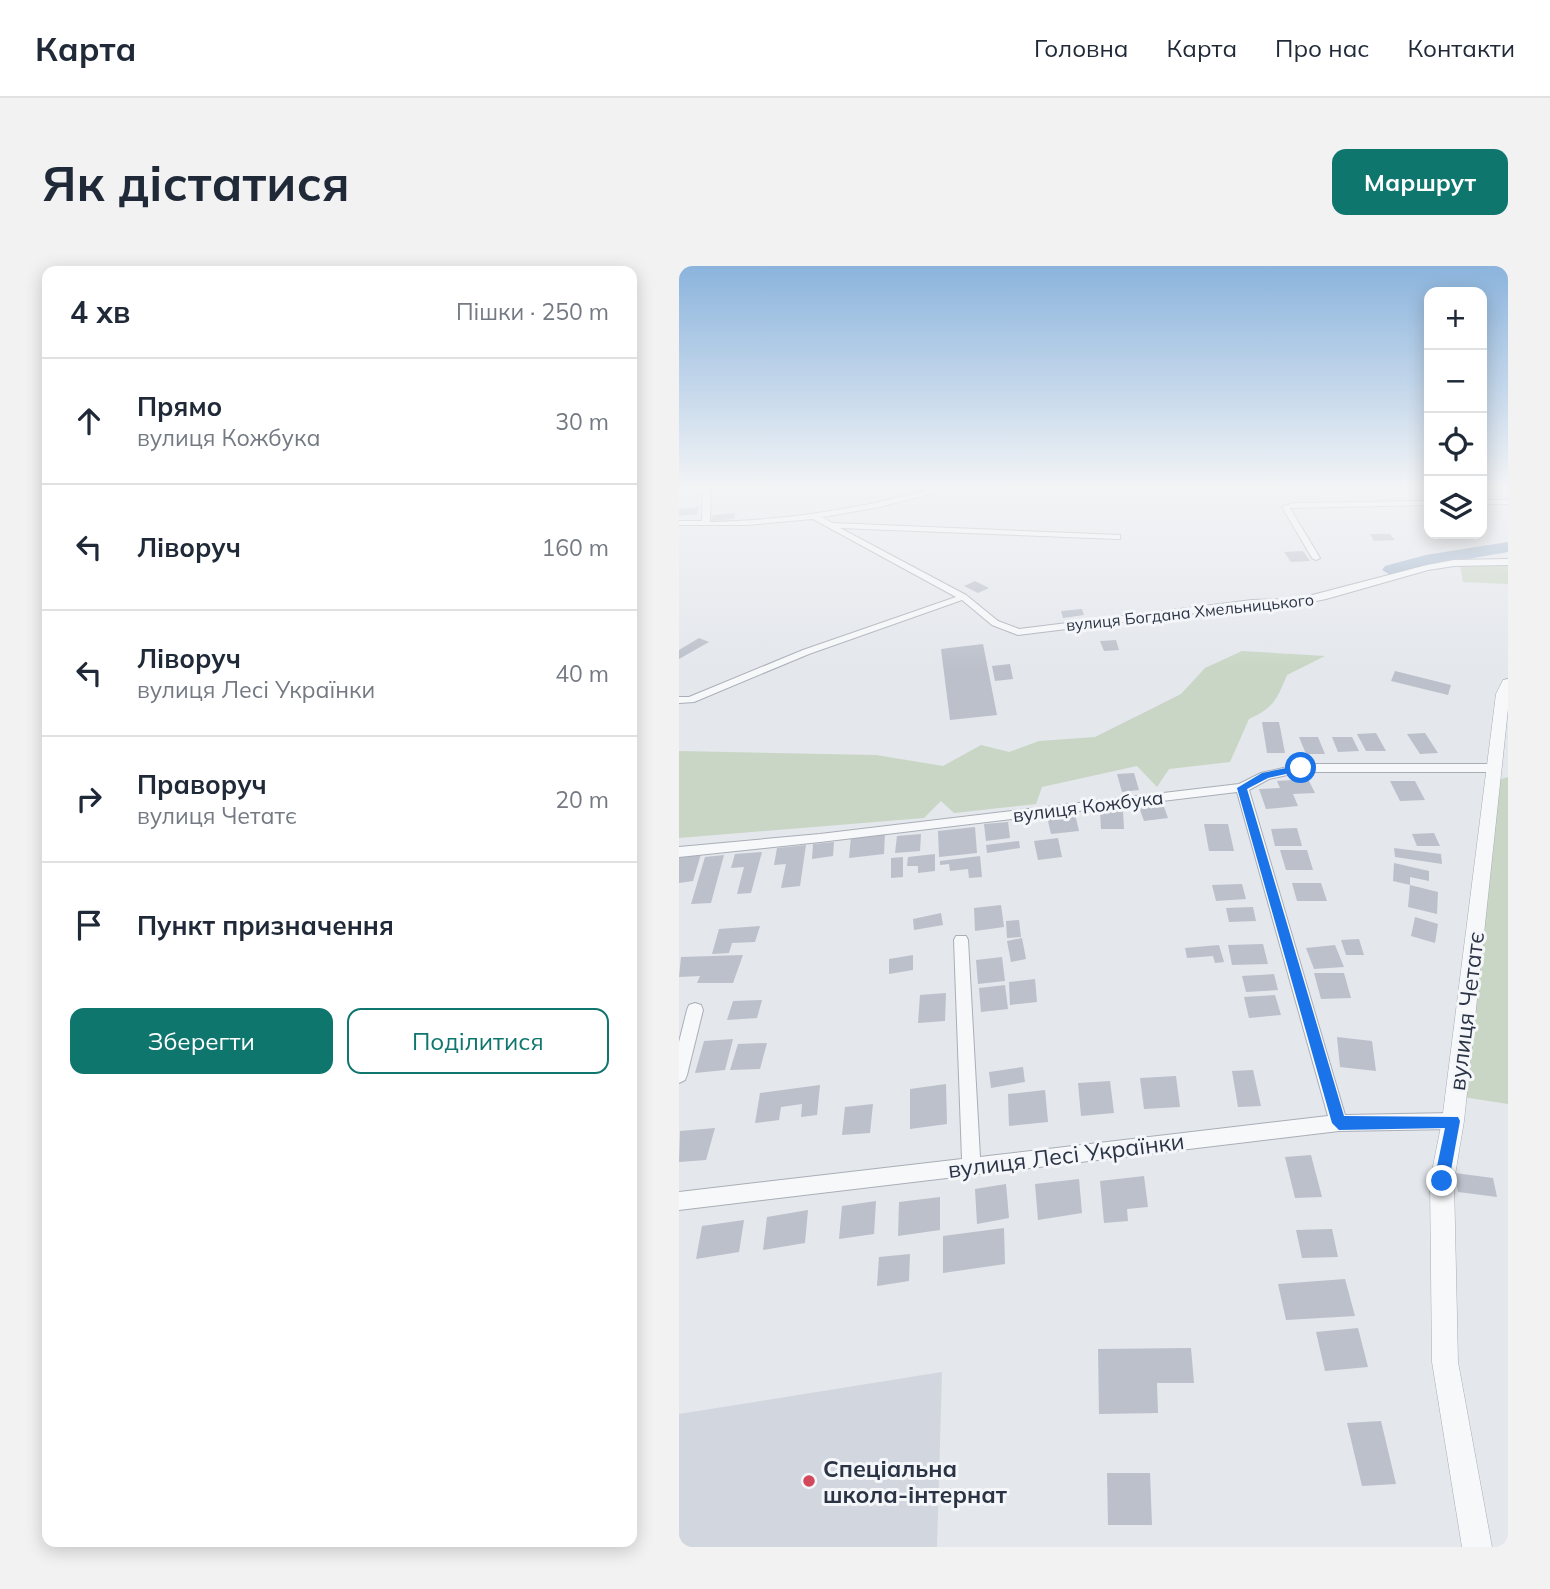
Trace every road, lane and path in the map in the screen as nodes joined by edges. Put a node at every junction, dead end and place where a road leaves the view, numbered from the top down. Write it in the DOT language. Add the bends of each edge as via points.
graph roads {
  1 [pos="873,549"];
  2 [pos="1311,549"];
  3 [pos="1316,558"];
  4 [pos="1508,562"];
  5 [pos="963,597"];
  6 [pos="1508,683"];
  7 [pos="679,700"];
  8 [pos="1494,768"];
  9 [pos="1242,788"];
  10 [pos="679,852"];
  11 [pos="961,940"];
  12 [pos="695,1010"];
  13 [pos="679,1075"];
  14 [pos="1453,1121"];
  15 [pos="1339,1123"];
  16 [pos="971,1165"];
  17 [pos="679,1201"];
  18 [pos="1477,1547"];
  1 -- 5 [label="street, вулиця Богдана Хмельницького"];
  2 -- 3 [label="street"];
  4 -- 5 [label="street, вулиця Богдана Хмельницького" via="1427,568 1297,602 1018,632 995,623"];
  5 -- 7 [label="street" via="806,652 690,700"];
  6 -- 8 [label="street, вулиця Четатє"];
  8 -- 9 [label="street, вулиця Кожбука" via="1301,768 1265,776"];
  8 -- 14 [label="street, вулиця Четатє"];
  9 -- 10 [label="street, вулиця Кожбука"];
  9 -- 15 [label="street"];
  11 -- 16 [label="street"];
  12 -- 13 [label="street"];
  14 -- 15 [label="street, вулиця Лесі Українки"];
  14 -- 18 [label="street, вулиця Четатє" via="1442,1181 1445,1362"];
  15 -- 16 [label="street, вулиця Лесі Українки"];
  16 -- 17 [label="street, вулиця Лесі Українки"];
}
